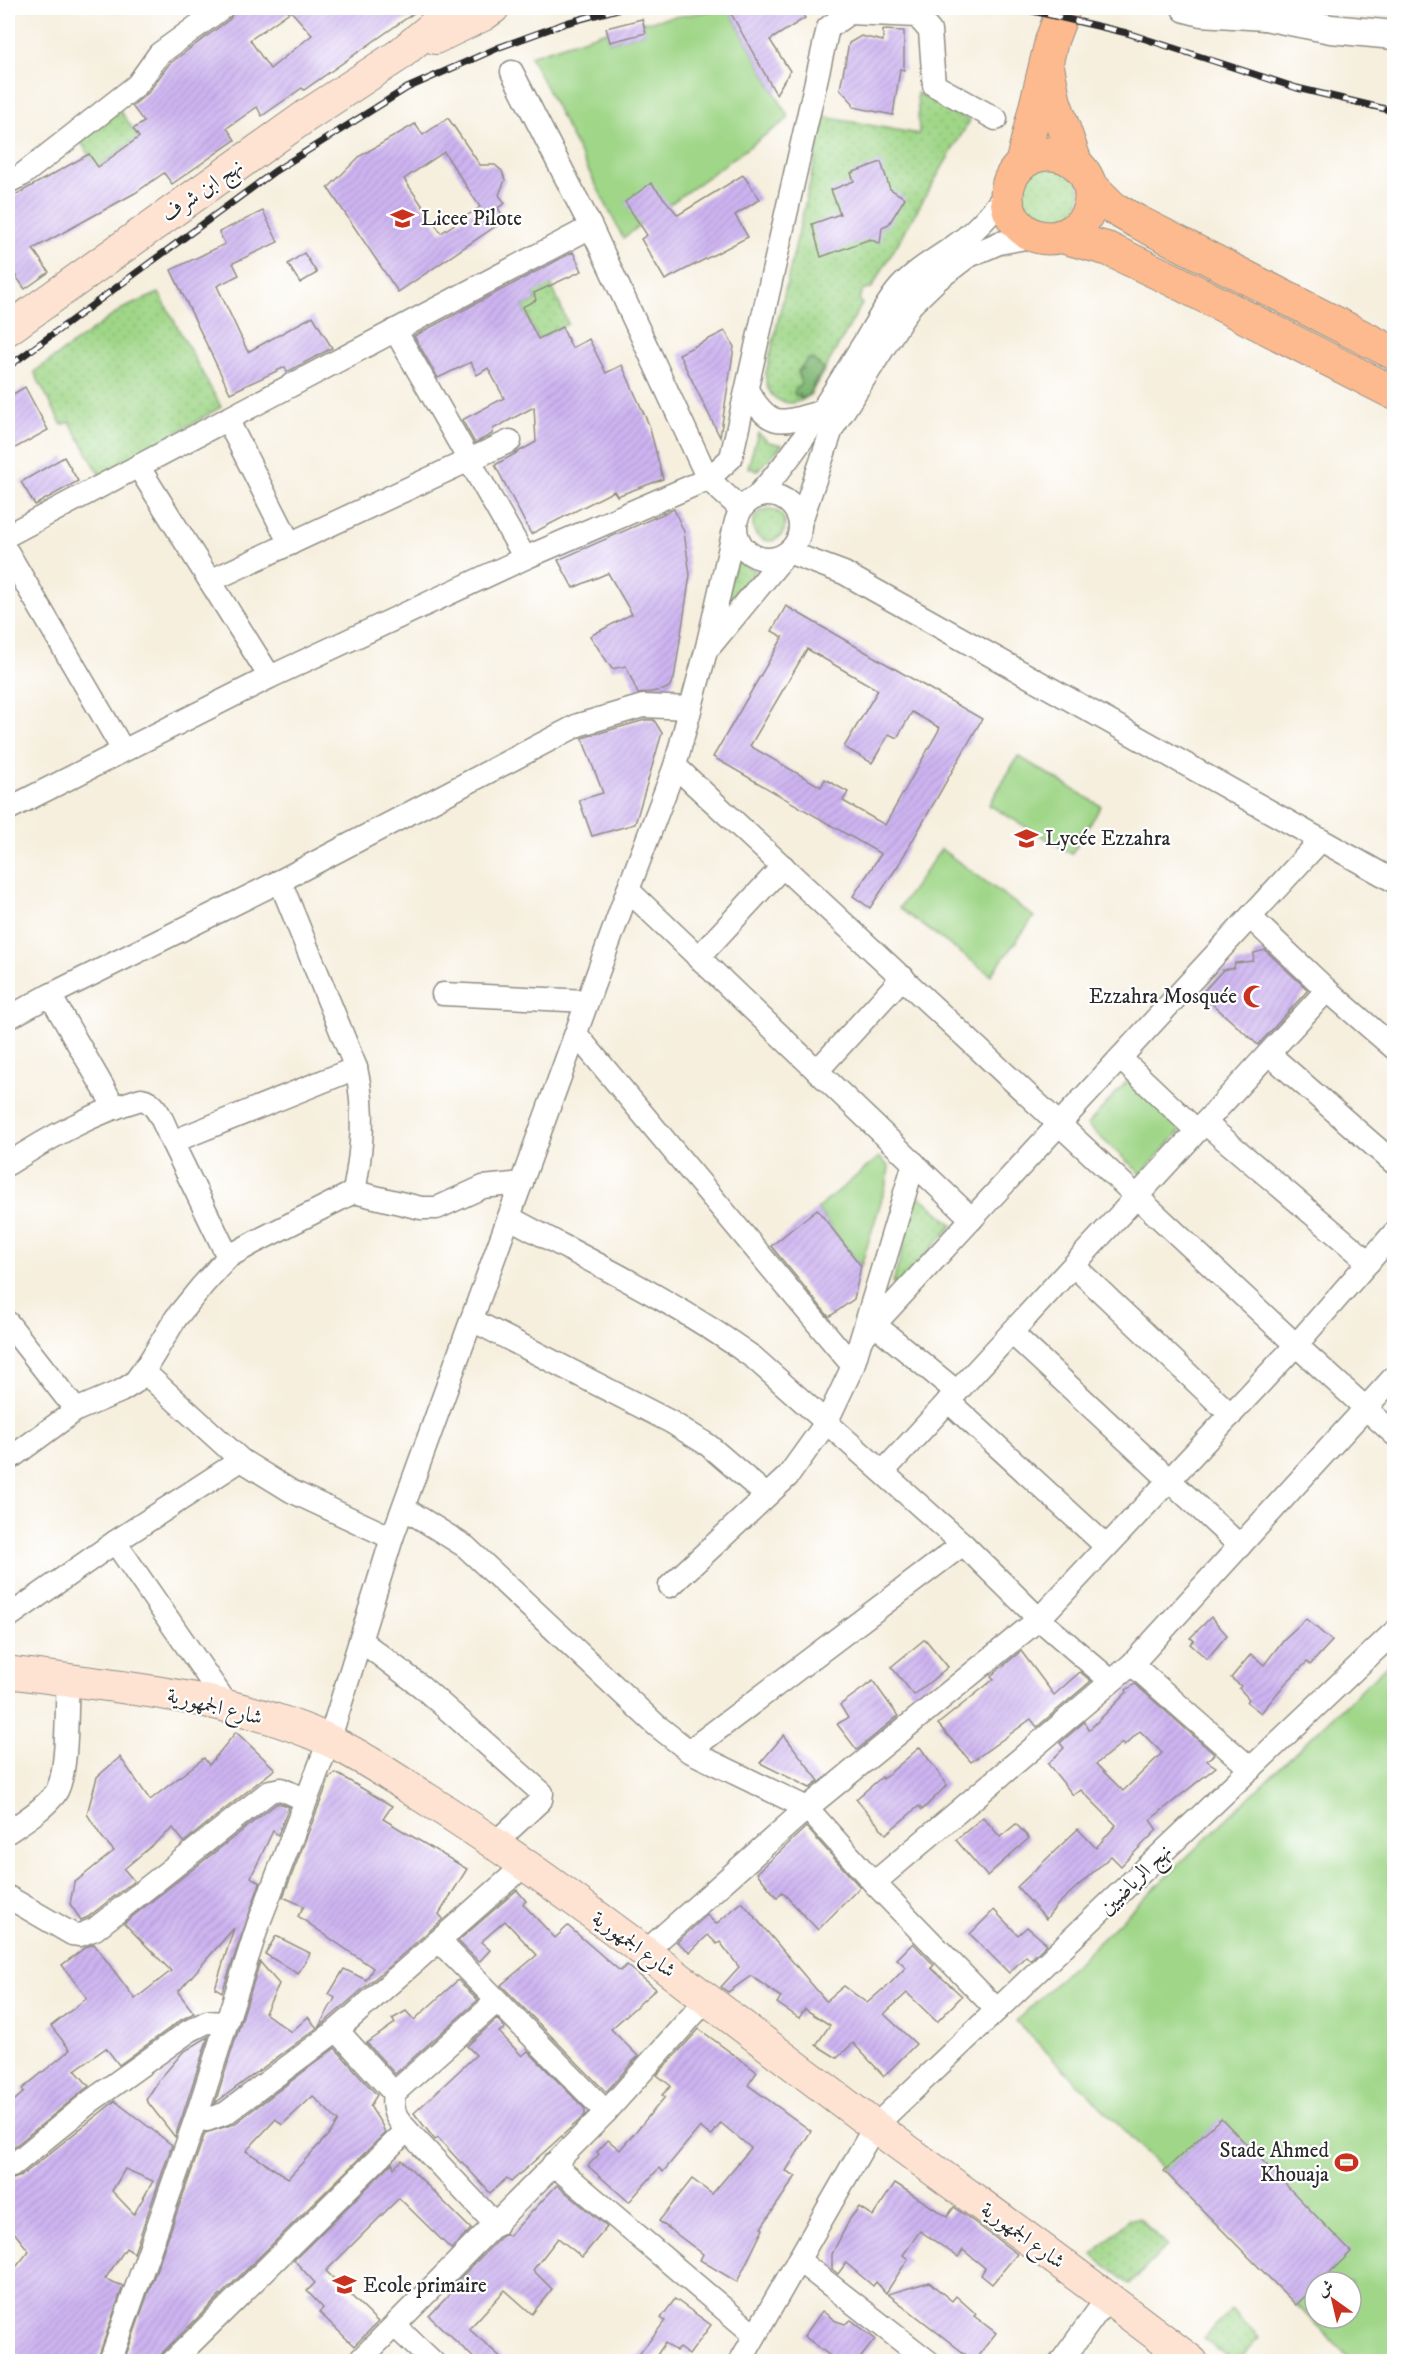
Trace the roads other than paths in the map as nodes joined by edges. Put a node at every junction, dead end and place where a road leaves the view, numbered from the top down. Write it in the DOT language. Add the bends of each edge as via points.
graph roads {
  1 [pos="222,8"];
  2 [pos="1064,8"];
  3 [pos="1186,8"];
  4 [pos="476,9"];
  5 [pos="1254,12"];
  6 [pos="1395,35"];
  7 [pos="1047,64"];
  8 [pos="512,72"];
  9 [pos="996,119"];
  10 [pos="1022,163"];
  11 [pos="1082,174"];
  12 [pos="8,182"];
  13 [pos="1007,192"];
  14 [pos="591,227"];
  15 [pos="1048,236"];
  16 [pos="8,329"];
  17 [pos="394,330"];
  18 [pos="1395,352"];
  19 [pos="747,390"];
  20 [pos="1395,393"];
  21 [pos="820,412"];
  22 [pos="227,419"];
  23 [pos="510,441"];
  24 [pos="468,460"];
  25 [pos="138,466"];
  26 [pos="708,479"];
  27 [pos="744,509"];
  28 [pos="801,526"];
  29 [pos="8,534"];
  30 [pos="290,544"];
  31 [pos="8,553"];
  32 [pos="787,553"];
  33 [pos="525,558"];
  34 [pos="844,573"];
  35 [pos="210,580"];
  36 [pos="706,651"];
  37 [pos="270,677"];
  38 [pos="690,708"];
  39 [pos="123,750"];
  40 [pos="675,765"];
  41 [pos="8,808"];
  42 [pos="1321,840"];
  43 [pos="783,866"];
  44 [pos="280,881"];
  45 [pos="1395,881"];
  46 [pos="628,890"];
  47 [pos="1250,917"];
  48 [pos="698,958"];
  49 [pos="903,978"];
  50 [pos="1327,990"];
  51 [pos="443,994"];
  52 [pos="50,995"];
  53 [pos="587,1001"];
  54 [pos="8,1018"];
  55 [pos="576,1034"];
  56 [pos="1395,1048"];
  57 [pos="1269,1054"];
  58 [pos="1120,1058"];
  59 [pos="356,1068"];
  60 [pos="817,1071"];
  61 [pos="115,1108"];
  62 [pos="1059,1123"];
  63 [pos="1201,1127"];
  64 [pos="172,1142"];
  65 [pos="914,1163"];
  66 [pos="1395,1163"];
  67 [pos="8,1164"];
  68 [pos="522,1183"];
  69 [pos="354,1192"];
  70 [pos="1138,1196"];
  71 [pos="510,1218"];
  72 [pos="972,1219"];
  73 [pos="1395,1233"];
  74 [pos="228,1257"];
  75 [pos="1369,1262"];
  76 [pos="1074,1266"];
  77 [pos="472,1320"];
  78 [pos="8,1323"];
  79 [pos="868,1331"];
  80 [pos="1012,1333"];
  81 [pos="1296,1345"];
  82 [pos="853,1366"];
  83 [pos="143,1371"];
  84 [pos="1395,1377"];
  85 [pos="953,1397"];
  86 [pos="1366,1408"];
  87 [pos="76,1410"];
  88 [pos="1231,1415"];
  89 [pos="826,1423"];
  90 [pos="1395,1434"];
  91 [pos="8,1460"];
  92 [pos="241,1460"];
  93 [pos="884,1472"];
  94 [pos="1169,1481"];
  95 [pos="766,1495"];
  96 [pos="404,1508"];
  97 [pos="392,1538"];
  98 [pos="115,1542"];
  99 [pos="963,1544"];
  100 [pos="1106,1546"];
  101 [pos="1240,1546"];
  102 [pos="670,1587"];
  103 [pos="8,1617"];
  104 [pos="1039,1619"];
  105 [pos="1395,1632"];
  106 [pos="360,1640"];
  107 [pos="1131,1664"];
  108 [pos="8,1672"];
  109 [pos="68,1678"];
  110 [pos="1111,1681"];
  111 [pos="228,1706"];
  112 [pos="329,1741"];
  113 [pos="689,1751"];
  114 [pos="1251,1769"];
  115 [pos="306,1800"];
  116 [pos="807,1808"];
  117 [pos="8,1832"];
  118 [pos="495,1843"];
  119 [pos="526,1864"];
  120 [pos="874,1883"];
  121 [pos="8,1897"];
  122 [pos="439,1941"];
  123 [pos="645,1952"];
  124 [pos="708,1998"];
  125 [pos="497,2001"];
  126 [pos="997,2010"];
  127 [pos="226,2023"];
  128 [pos="337,2030"];
  129 [pos="394,2093"];
  130 [pos="606,2112"];
  131 [pos="196,2118"];
  132 [pos="875,2126"];
  133 [pos="407,2130"];
  134 [pos="554,2164"];
  135 [pos="12,2166"];
  136 [pos="496,2224"];
  137 [pos="798,2260"];
  138 [pos="1108,2297"];
  139 [pos="395,2326"];
  140 [pos="755,2335"];
  141 [pos="110,2361"];
  142 [pos="172,2361"];
  143 [pos="358,2361"];
  144 [pos="433,2361"];
  145 [pos="740,2361"];
  146 [pos="929,2361"];
  147 [pos="1061,2361"];
  148 [pos="1192,2361"];
  1 -- 12 [label="street" via="159,54 137,85"];
  2 -- 7 [label="main road"];
  3 -- 5 [label="street" via="1200,12"];
  4 -- 16 [label="main road, نهج ابن شرف" via="306,117"];
  5 -- 6 [label="street" via="1331,29"];
  7 -- 10 [label="main road"];
  7 -- 11 [label="main road" via="1054,101"];
  8 -- 14 [label="street"];
  9 -- 19 [label="street" via="934,85 930,31 917,16 849,13 828,28"];
  10 -- 11 [label="main road" via="1049,154 1068,158"];
  10 -- 13 [label="main road"];
  11 -- 15 [label="main road" via="1090,203 1087,212 1077,227"];
  11 -- 18 [label="main road" via="1113,208"];
  13 -- 15 [label="main road" via="1017,224 1026,231"];
  13 -- 21 [label="street" via="972,232 925,264 895,294"];
  14 -- 17 [label="street"];
  14 -- 26 [label="street"];
  15 -- 20 [label="main road" via="1108,249"];
  15 -- 28 [label="street" via="999,243 967,257 911,305 832,429"];
  17 -- 22 [label="street"];
  17 -- 24 [label="street"];
  19 -- 21 [label="street" via="768,418 796,420"];
  19 -- 26 [label="street" via="731,458"];
  21 -- 27 [label="street" via="773,479"];
  22 -- 25 [label="street"];
  22 -- 30 [label="street"];
  23 -- 24 [label="street"];
  24 -- 30 [label="street"];
  24 -- 33 [label="street"];
  25 -- 29 [label="street"];
  25 -- 35 [label="street"];
  26 -- 27 [label="street"];
  26 -- 33 [label="street"];
  27 -- 28 [label="street" via="776,495 798,514"];
  27 -- 32 [label="street" via="736,533 741,545 762,558 774,559"];
  27 -- 36 [label="street"];
  28 -- 32 [label="street" via="797,542"];
  28 -- 34 [label="street" via="828,560"];
  30 -- 35 [label="street"];
  31 -- 39 [label="street"];
  32 -- 34 [label="street"];
  32 -- 36 [label="street"];
  33 -- 37 [label="street"];
  34 -- 42 [label="street"];
  35 -- 37 [label="street"];
  36 -- 38 [label="street"];
  37 -- 39 [label="street"];
  38 -- 40 [label="street"];
  38 -- 44 [label="street" via="643,706 578,725"];
  39 -- 41 [label="street"];
  40 -- 43 [label="street"];
  40 -- 46 [label="street"];
  42 -- 45 [label="street"];
  42 -- 47 [label="street"];
  43 -- 48 [label="street"];
  43 -- 49 [label="street"];
  44 -- 52 [label="street"];
  44 -- 59 [label="street"];
  46 -- 48 [label="street"];
  46 -- 53 [label="street"];
  47 -- 50 [label="street"];
  47 -- 58 [label="street"];
  48 -- 60 [label="street"];
  49 -- 60 [label="street"];
  49 -- 62 [label="street"];
  50 -- 56 [label="street"];
  50 -- 57 [label="street"];
  51 -- 53 [label="street"];
  52 -- 54 [label="street"];
  52 -- 61 [label="street"];
  53 -- 55 [label="street"];
  55 -- 68 [label="street"];
  55 -- 82 [label="street"];
  57 -- 63 [label="street"];
  57 -- 66 [label="street"];
  58 -- 62 [label="street"];
  58 -- 63 [label="street"];
  59 -- 64 [label="street"];
  59 -- 69 [label="street" via="364,1121"];
  60 -- 65 [label="street"];
  61 -- 64 [label="street" via="148,1099"];
  61 -- 67 [label="street" via="57,1134"];
  62 -- 70 [label="street"];
  62 -- 72 [label="street"];
  63 -- 70 [label="street"];
  63 -- 75 [label="street"];
  64 -- 74 [label="street"];
  65 -- 72 [label="street"];
  65 -- 79 [label="street"];
  68 -- 69 [label="street" via="483,1187 437,1208"];
  68 -- 71 [label="street"];
  69 -- 74 [label="street"];
  70 -- 76 [label="street"];
  70 -- 81 [label="street"];
  71 -- 77 [label="street"];
  71 -- 89 [label="street" via="720,1333"];
  72 -- 79 [label="street"];
  73 -- 75 [label="street"];
  74 -- 83 [label="street" via="176,1318"];
  75 -- 81 [label="street"];
  76 -- 80 [label="street"];
  76 -- 88 [label="street"];
  77 -- 95 [label="street" via="671,1422 708,1445"];
  77 -- 96 [label="street"];
  78 -- 87 [label="street"];
  79 -- 82 [label="street"];
  79 -- 85 [label="street"];
  80 -- 85 [label="street"];
  80 -- 94 [label="street"];
  81 -- 86 [label="street"];
  81 -- 88 [label="street"];
  82 -- 89 [label="street"];
  83 -- 87 [label="street" via="134,1383"];
  83 -- 92 [label="street"];
  84 -- 86 [label="street"];
  85 -- 93 [label="street"];
  85 -- 100 [label="street"];
  86 -- 90 [label="street"];
  86 -- 101 [label="street"];
  87 -- 91 [label="street"];
  88 -- 94 [label="street"];
  89 -- 93 [label="street"];
  89 -- 95 [label="street" via="788,1476"];
  92 -- 97 [label="street" via="291,1491"];
  92 -- 98 [label="street"];
  93 -- 99 [label="street"];
  94 -- 100 [label="street"];
  94 -- 101 [label="street"];
  95 -- 102 [label="street"];
  96 -- 97 [label="street"];
  96 -- 113 [label="street" via="466,1547 656,1725"];
  97 -- 106 [label="street"];
  98 -- 103 [label="street"];
  98 -- 111 [label="street"];
  99 -- 104 [label="street"];
  99 -- 113 [label="street"];
  100 -- 104 [label="street"];
  101 -- 107 [label="street"];
  104 -- 110 [label="street"];
  104 -- 116 [label="street"];
  105 -- 114 [label="street, نهج الرياضيين"];
  106 -- 112 [label="street"];
  106 -- 118 [label="street" via="422,1687 542,1793 541,1800"];
  107 -- 110 [label="street"];
  107 -- 114 [label="street"];
  108 -- 109 [label="main road, شارع الجمهورية"];
  109 -- 111 [label="main road, شارع الجمهورية"];
  109 -- 117 [label="street" via="63,1773 56,1792 44,1806"];
  110 -- 120 [label="street"];
  111 -- 112 [label="main road, شارع الجمهورية"];
  112 -- 115 [label="street"];
  112 -- 118 [label="main road, شارع الجمهورية"];
  113 -- 116 [label="street"];
  114 -- 126 [label="street, نهج الرياضيين"];
  115 -- 121 [label="street" via="281,1789 270,1791 95,1929 80,1935"];
  115 -- 127 [label="street"];
  116 -- 120 [label="street"];
  116 -- 123 [label="street"];
  118 -- 119 [label="main road, شارع الجمهورية"];
  119 -- 122 [label="street"];
  119 -- 123 [label="main road, شارع الجمهورية"];
  120 -- 126 [label="street"];
  122 -- 125 [label="street"];
  122 -- 128 [label="street"];
  123 -- 124 [label="main road, شارع الجمهورية"];
  124 -- 130 [label="street"];
  124 -- 132 [label="main road, شارع الجمهورية"];
  125 -- 129 [label="street"];
  125 -- 130 [label="street"];
  126 -- 132 [label="street, نهج الرياضيين"];
  127 -- 131 [label="street"];
  127 -- 135 [label="street" via="207,2022 189,2031 91,2101"];
  128 -- 129 [label="street"];
  128 -- 131 [label="street" via="226,2113 207,2121"];
  129 -- 133 [label="street" via="396,2118"];
  130 -- 134 [label="street"];
  131 -- 141 [label="street"];
  132 -- 137 [label="street, نهج الرياضيين"];
  132 -- 138 [label="main road, شارع الجمهورية"];
  133 -- 136 [label="street"];
  133 -- 142 [label="street"];
  134 -- 136 [label="street"];
  134 -- 140 [label="street"];
  136 -- 139 [label="street"];
  137 -- 140 [label="street, نهج الرياضيين"];
  137 -- 146 [label="street"];
  138 -- 147 [label="street"];
  138 -- 148 [label="main road, شارع الجمهورية"];
  139 -- 143 [label="street"];
  139 -- 144 [label="street"];
  140 -- 145 [label="street, نهج الرياضيين"];
}
